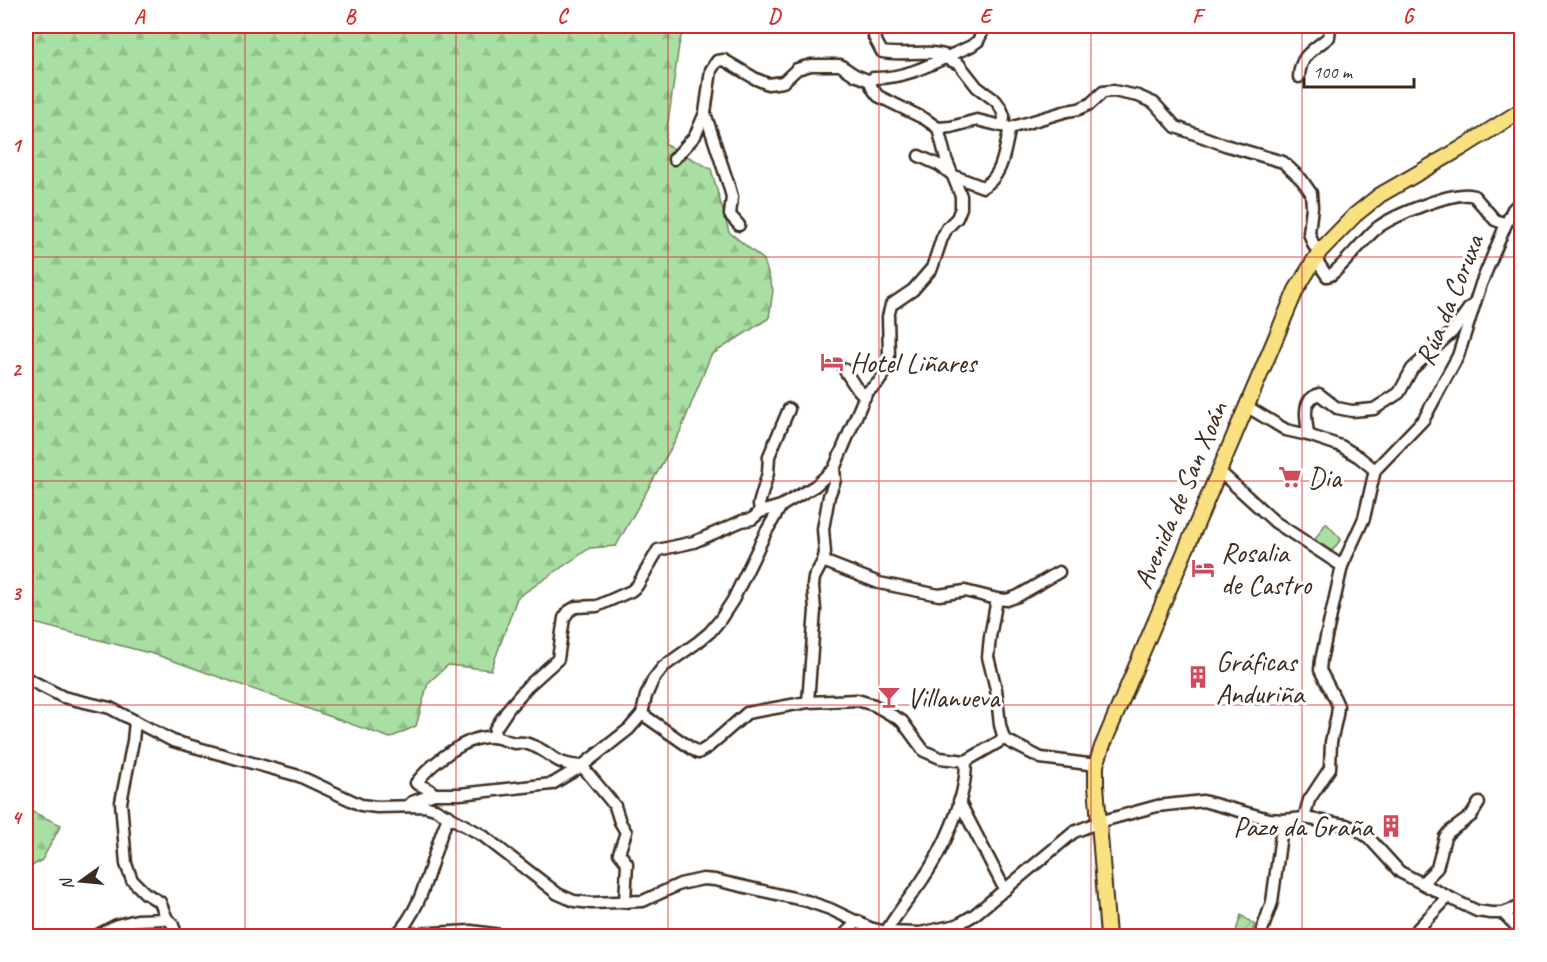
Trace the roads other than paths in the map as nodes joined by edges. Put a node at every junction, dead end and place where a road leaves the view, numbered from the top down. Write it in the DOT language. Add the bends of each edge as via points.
graph roads {
  1 [pos="984,26"];
  2 [pos="1330,26"];
  3 [pos="874,37"];
  4 [pos="946,57"];
  5 [pos="1299,77"];
  6 [pos="870,81"];
  7 [pos="1521,110"];
  8 [pos="705,113"];
  9 [pos="1007,127"];
  10 [pos="939,128"];
  11 [pos="919,156"];
  12 [pos="674,159"];
  13 [pos="954,176"];
  14 [pos="1521,200"];
  15 [pos="1506,224"];
  16 [pos="739,225"];
  17 [pos="1318,255"];
  18 [pos="1478,294"];
  19 [pos="844,369"];
  20 [pos="865,397"];
  21 [pos="1246,406"];
  22 [pos="789,409"];
  23 [pos="1308,435"];
  24 [pos="834,469"];
  25 [pos="1218,470"];
  26 [pos="1375,470"];
  27 [pos="781,506"];
  28 [pos="760,512"];
  29 [pos="823,561"];
  30 [pos="1342,566"];
  31 [pos="1059,572"];
  32 [pos="997,599"];
  33 [pos="26,678"];
  34 [pos="808,702"];
  35 [pos="642,714"];
  36 [pos="135,721"];
  37 [pos="494,737"];
  38 [pos="1004,739"];
  39 [pos="966,761"];
  40 [pos="1096,765"];
  41 [pos="582,766"];
  42 [pos="434,794"];
  43 [pos="959,801"];
  44 [pos="1479,803"];
  45 [pos="409,806"];
  46 [pos="449,816"];
  47 [pos="1304,818"];
  48 [pos="1283,820"];
  49 [pos="1098,822"];
  50 [pos="1422,883"];
  51 [pos="1005,890"];
  52 [pos="1448,897"];
  53 [pos="626,902"];
  54 [pos="1521,906"];
  55 [pos="1503,913"];
  56 [pos="167,919"];
  57 [pos="858,921"];
  58 [pos="886,932"];
  59 [pos="1521,932"];
  60 [pos="402,934"];
  61 [pos="96,936"];
  62 [pos="177,936"];
  63 [pos="508,936"];
  64 [pos="843,936"];
  65 [pos="1108,936"];
  66 [pos="1260,936"];
  67 [pos="1411,936"];
  1 -- 4 [label="street" via="978,41"];
  2 -- 5 [label="street" via="1329,37 1302,60"];
  3 -- 4 [label="street" via="882,52 939,53"];
  4 -- 6 [label="street" via="920,70"];
  4 -- 9 [label="street" via="959,64 976,87 996,101"];
  6 -- 8 [label="street" via="840,65 811,65 797,69 783,82 768,84 724,60 717,61 711,70"];
  6 -- 10 [label="street" via="878,96"];
  7 -- 17 [label="main road, Avenida de San Xoán" via="1380,195 1355,215"];
  8 -- 12 [label="street" via="695,136"];
  8 -- 16 [label="street" via="732,197 730,215"];
  9 -- 10 [label="street" via="977,120"];
  9 -- 13 [label="street" via="998,174 991,183 983,187"];
  9 -- 17 [label="street" via="1078,109 1103,92 1138,96 1154,103 1176,127 1283,162 1311,193 1309,233"];
  10 -- 13 [label="street"];
  11 -- 13 [label="street"];
  13 -- 20 [label="street" via="961,196 957,218 942,238 932,268 913,290 891,305 887,370"];
  14 -- 15 [label="street, Rúa da Coruxa"];
  15 -- 17 [label="street" via="1495,220 1474,196 1460,194 1379,227 1331,275 1327,276"];
  15 -- 18 [label="street, Rúa da Coruxa"];
  17 -- 21 [label="main road, Avenida de San Xoán" via="1296,290"];
  18 -- 23 [label="street" via="1452,332 1412,369 1399,393 1390,399 1374,409 1352,411 1337,408 1319,394 1310,399 1305,414"];
  18 -- 26 [label="street, Rúa da Coruxa" via="1458,356 1424,419"];
  19 -- 20 [label="street"];
  20 -- 24 [label="street"];
  21 -- 23 [label="street" via="1286,430"];
  21 -- 25 [label="main road, Avenida de San Xoán"];
  22 -- 28 [label="street" via="769,456"];
  23 -- 26 [label="street" via="1341,446"];
  24 -- 27 [label="street" via="815,486"];
  24 -- 29 [label="street" via="823,529"];
  25 -- 30 [label="street" via="1275,522"];
  25 -- 40 [label="main road, Avenida de San Xoán"];
  26 -- 30 [label="street" via="1364,518"];
  27 -- 28 [label="street"];
  27 -- 35 [label="street" via="720,620 652,680"];
  28 -- 37 [label="street" via="752,519 694,542 658,550 631,591 597,606 569,611 564,618 558,659 509,708"];
  29 -- 32 [label="street" via="879,583 939,595 965,591"];
  29 -- 34 [label="street" via="813,586 815,610"];
  30 -- 47 [label="street" via="1320,670 1338,706 1330,768"];
  31 -- 32 [label="street" via="1018,596"];
  32 -- 38 [label="street" via="988,657"];
  33 -- 36 [label="street" via="63,697 110,708"];
  34 -- 35 [label="street" via="747,713 698,753"];
  34 -- 39 [label="street" via="857,700 874,705 902,721 924,751 940,758"];
  35 -- 41 [label="street"];
  36 -- 45 [label="street" via="173,741 299,776 361,805"];
  36 -- 56 [label="street" via="121,802 126,864 132,880 160,902"];
  37 -- 41 [label="street" via="528,743 566,766"];
  37 -- 42 [label="street" via="463,745 428,768 416,783"];
  38 -- 39 [label="street"];
  38 -- 40 [label="street" via="1041,758"];
  39 -- 43 [label="street" via="966,781"];
  40 -- 49 [label="main road, Avenida de San Xoán"];
  41 -- 42 [label="street" via="552,784"];
  41 -- 53 [label="street" via="615,806 626,832 619,853 627,864"];
  42 -- 45 [label="street"];
  43 -- 51 [label="street"];
  43 -- 58 [label="street" via="942,847"];
  44 -- 50 [label="street" via="1471,816 1445,837 1437,868"];
  45 -- 46 [label="street" via="424,806"];
  46 -- 53 [label="street" via="558,894 574,901"];
  46 -- 60 [label="street" via="424,889"];
  47 -- 48 [label="street"];
  47 -- 50 [label="street" via="1358,830 1400,872"];
  48 -- 49 [label="street" via="1203,801 1157,806"];
  48 -- 66 [label="street" via="1272,902"];
  49 -- 51 [label="street" via="1074,832"];
  49 -- 65 [label="main road, Avenida de San Xoán"];
  50 -- 52 [label="street"];
  51 -- 58 [label="street" via="957,925 920,933"];
  52 -- 55 [label="street" via="1477,911"];
  52 -- 67 [label="street"];
  53 -- 57 [label="street" via="643,901 693,880 715,880 807,901"];
  54 -- 55 [label="street"];
  55 -- 59 [label="street"];
  56 -- 61 [label="street" via="137,920"];
  56 -- 62 [label="street"];
  57 -- 58 [label="street"];
  57 -- 64 [label="street"];
  60 -- 63 [label="street" via="471,931"];
}
